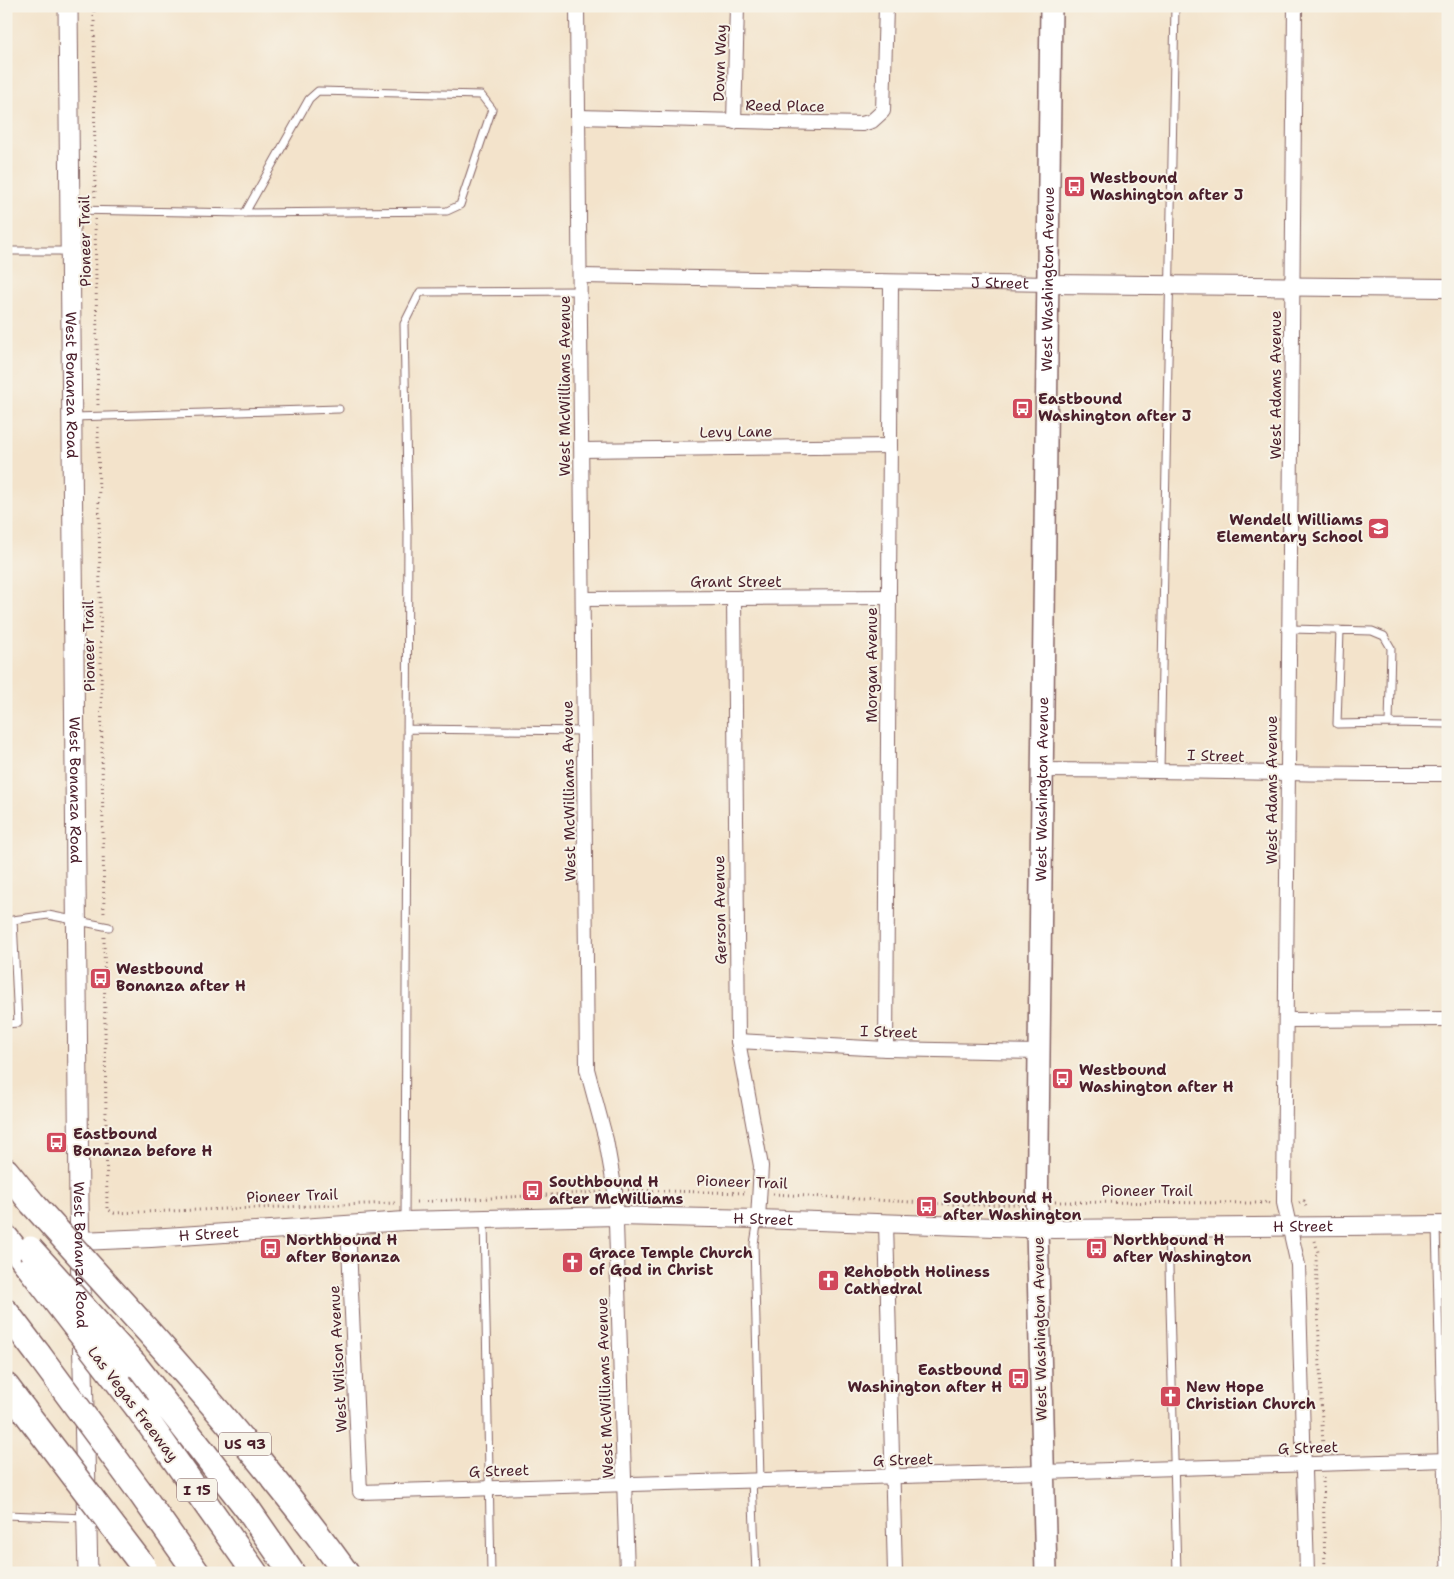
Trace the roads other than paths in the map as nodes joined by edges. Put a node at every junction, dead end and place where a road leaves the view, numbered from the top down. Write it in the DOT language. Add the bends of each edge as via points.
graph roads {
  1 [pos="68,6"];
  2 [pos="577,6"];
  3 [pos="737,6"];
  4 [pos="886,6"];
  5 [pos="1051,6"];
  6 [pos="1175,6"];
  7 [pos="1295,6"];
  8 [pos="578,117"];
  9 [pos="734,122"];
  10 [pos="69,210"];
  11 [pos="245,213"];
  12 [pos="6,251"];
  13 [pos="69,251"];
  14 [pos="581,276"];
  15 [pos="891,282"];
  16 [pos="1048,284"];
  17 [pos="1171,286"];
  18 [pos="1293,288"];
  19 [pos="1448,288"];
  20 [pos="581,291"];
  21 [pos="339,409"];
  22 [pos="71,417"];
  23 [pos="890,446"];
  24 [pos="582,450"];
  25 [pos="888,597"];
  26 [pos="734,598"];
  27 [pos="583,599"];
  28 [pos="1290,629"];
  29 [pos="1340,630"];
  30 [pos="1389,723"];
  31 [pos="1448,724"];
  32 [pos="407,729"];
  33 [pos="584,731"];
  34 [pos="1042,770"];
  35 [pos="1160,770"];
  36 [pos="1448,774"];
  37 [pos="1288,775"];
  38 [pos="9,920"];
  39 [pos="76,920"];
  40 [pos="106,926"];
  41 [pos="1448,1018"];
  42 [pos="1286,1020"];
  43 [pos="6,1024"];
  44 [pos="738,1041"];
  45 [pos="886,1049"];
  46 [pos="1040,1052"];
  47 [pos="6,1170"];
  48 [pos="616,1216"];
  49 [pos="758,1218"];
  50 [pos="484,1219"];
  51 [pos="405,1221"];
  52 [pos="886,1223"];
  53 [pos="6,1224"];
  54 [pos="348,1224"];
  55 [pos="1442,1225"];
  56 [pos="1290,1226"];
  57 [pos="1168,1228"];
  58 [pos="1037,1229"];
  59 [pos="6,1238"];
  60 [pos="80,1240"];
  61 [pos="30,1259"];
  62 [pos="6,1312"];
  63 [pos="6,1386"];
  64 [pos="1445,1460"];
  65 [pos="1304,1464"];
  66 [pos="1174,1468"];
  67 [pos="1043,1472"];
  68 [pos="892,1476"];
  69 [pos="756,1480"];
  70 [pos="624,1484"];
  71 [pos="490,1488"];
  72 [pos="360,1492"];
  73 [pos="6,1515"];
  74 [pos="87,1518"];
  75 [pos="180,1549"];
  76 [pos="146,1570"];
  77 [pos="88,1573"];
  78 [pos="187,1573"];
  79 [pos="197,1573"];
  80 [pos="255,1573"];
  81 [pos="292,1573"];
  82 [pos="346,1573"];
  83 [pos="491,1573"];
  84 [pos="627,1573"];
  85 [pos="756,1573"];
  86 [pos="896,1573"];
  87 [pos="1046,1573"];
  88 [pos="1177,1573"];
  89 [pos="1307,1573"];
  90 [pos="1445,1573"];
  1 -- 10 [label="main road, West Bonanza Road"];
  2 -- 8 [label="street, West McWilliams Avenue"];
  3 -- 9 [label="street, Down Way"];
  4 -- 9 [label="street, Reed Place" via="883,111 872,121 862,124"];
  5 -- 16 [label="main road, West Washington Avenue"];
  6 -- 17 [label="lane"];
  7 -- 18 [label="street, West Adams Avenue"];
  8 -- 9 [label="street, Reed Place"];
  8 -- 14 [label="street, West McWilliams Avenue"];
  10 -- 11 [label="lane"];
  10 -- 13 [label="main road, West Bonanza Road"];
  11 -- 11 [label="lane" via="447,211 460,205 492,109 481,96 318,91 309,99"];
  12 -- 13 [label="lane"];
  13 -- 22 [label="main road, West Bonanza Road"];
  14 -- 15 [label="street, J Street"];
  14 -- 20 [label="street, West McWilliams Avenue"];
  15 -- 16 [label="street, J Street"];
  15 -- 23 [label="street, Morgan Avenue"];
  16 -- 17 [label="street, J Street"];
  16 -- 34 [label="main road, West Washington Avenue"];
  17 -- 18 [label="street, J Street"];
  17 -- 35 [label="lane"];
  18 -- 19 [label="street, J Street"];
  18 -- 28 [label="street, West Adams Avenue"];
  20 -- 24 [label="street, West McWilliams Avenue"];
  20 -- 32 [label="lane" via="420,292 404,324"];
  21 -- 22 [label="lane"];
  22 -- 39 [label="main road, West Bonanza Road"];
  23 -- 24 [label="street, Levy Lane"];
  23 -- 25 [label="street, Morgan Avenue"];
  24 -- 27 [label="street, West McWilliams Avenue"];
  25 -- 26 [label="street, Grant Street"];
  25 -- 45 [label="street, Morgan Avenue"];
  26 -- 27 [label="street, Grant Street"];
  26 -- 44 [label="street, Gerson Avenue"];
  27 -- 33 [label="street, West McWilliams Avenue"];
  28 -- 29 [label="lane"];
  28 -- 37 [label="street, West Adams Avenue"];
  29 -- 30 [label="lane" via="1372,631 1384,636 1391,648"];
  29 -- 30 [label="lane" via="1337,724"];
  30 -- 31 [label="lane"];
  32 -- 33 [label="lane"];
  32 -- 51 [label="lane"];
  33 -- 48 [label="street, West McWilliams Avenue" via="588,1069 606,1140"];
  34 -- 35 [label="street, I Street"];
  34 -- 46 [label="main road, West Washington Avenue"];
  35 -- 37 [label="street, I Street"];
  36 -- 37 [label="street, I Street"];
  37 -- 42 [label="street, West Adams Avenue"];
  38 -- 39 [label="lane" via="48,915"];
  38 -- 43 [label="lane" via="18,1023"];
  39 -- 40 [label="lane"];
  39 -- 60 [label="main road, West Bonanza Road"];
  41 -- 42 [label="street"];
  42 -- 56 [label="street, West Adams Avenue" via="1284,1203"];
  44 -- 45 [label="street, I Street"];
  44 -- 49 [label="street, Gerson Avenue" via="761,1166"];
  45 -- 46 [label="street, I Street"];
  46 -- 58 [label="main road, West Washington Avenue"];
  47 -- 82 [label="highway, US 93, bridge" via="217,1409 317,1532"];
  48 -- 49 [label="street, H Street"];
  48 -- 50 [label="street, H Street"];
  48 -- 70 [label="street, West McWilliams Avenue"];
  49 -- 52 [label="street, H Street"];
  49 -- 69 [label="lane" via="754,1244"];
  50 -- 51 [label="street, H Street"];
  50 -- 71 [label="lane"];
  51 -- 54 [label="street, H Street"];
  52 -- 58 [label="street, H Street"];
  52 -- 68 [label="street"];
  53 -- 61 [label="highway"];
  54 -- 60 [label="street, H Street"];
  54 -- 72 [label="street, West Wilson Avenue"];
  55 -- 56 [label="street, H Street"];
  55 -- 64 [label="lane"];
  56 -- 57 [label="street, H Street"];
  56 -- 65 [label="street, West Adams Avenue" via="1298,1265"];
  57 -- 58 [label="street, H Street"];
  57 -- 66 [label="lane"];
  58 -- 67 [label="main road, West Washington Avenue"];
  59 -- 61 [label="highway, Las Vegas Freeway / I 15"];
  60 -- 74 [label="main road, West Bonanza Road"];
  61 -- 80 [label="highway, Las Vegas Freeway / I 15, bridge"];
  61 -- 81 [label="highway, bridge" via="134,1364 247,1508"];
  62 -- 75 [label="highway, bridge"];
  63 -- 76 [label="highway, bridge"];
  64 -- 65 [label="street, G Street"];
  64 -- 90 [label="lane"];
  65 -- 66 [label="street, G Street"];
  65 -- 89 [label="street, West Adams Avenue"];
  66 -- 67 [label="street, G Street"];
  66 -- 88 [label="lane"];
  67 -- 68 [label="street, G Street"];
  67 -- 87 [label="main road, West Washington Avenue"];
  68 -- 69 [label="street, G Street"];
  68 -- 86 [label="street"];
  69 -- 70 [label="street, G Street"];
  69 -- 85 [label="lane"];
  70 -- 71 [label="street, G Street"];
  70 -- 84 [label="street, West McWilliams Avenue"];
  71 -- 72 [label="street, G Street"];
  71 -- 83 [label="lane"];
  73 -- 74 [label="lane"];
  74 -- 77 [label="main road, West Bonanza Road"];
  75 -- 78 [label="highway"];
  75 -- 79 [label="highway"];
}
